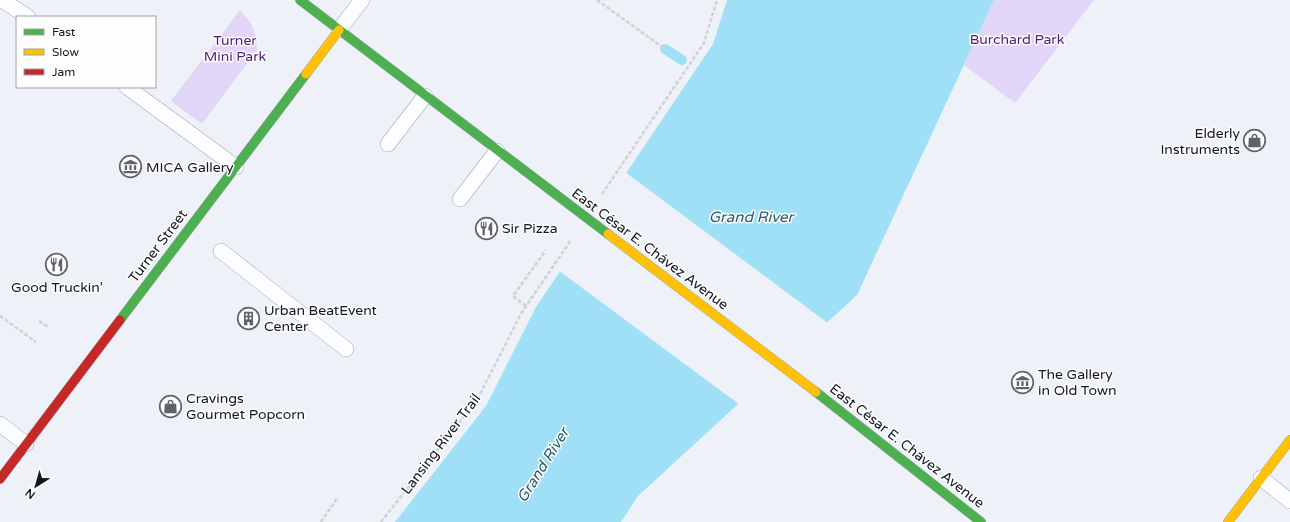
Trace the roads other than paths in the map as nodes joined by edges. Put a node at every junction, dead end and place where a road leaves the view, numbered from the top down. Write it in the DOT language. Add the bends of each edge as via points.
graph roads {
  1 [pos="2,0"];
  2 [pos="300,0"];
  3 [pos="362,0"];
  4 [pos="26,16"];
  5 [pos="340,30"];
  6 [pos="128,88"];
  7 [pos="425,96"];
  8 [pos="388,144"];
  9 [pos="497,150"];
  10 [pos="236,167"];
  11 [pos="460,199"];
  12 [pos="221,251"];
  13 [pos="346,349"];
  14 [pos="0,424"];
  15 [pos="1290,440"];
  16 [pos="26,444"];
  17 [pos="1261,478"];
  18 [pos="0,479"];
  19 [pos="1290,501"];
  20 [pos="981,522"];
  21 [pos="1228,522"];
  1 -- 4 [label="lane"];
  2 -- 5 [label="street, East César E. Chávez Avenue"];
  3 -- 5 [label="lane"];
  5 -- 7 [label="street, East César E. Chávez Avenue"];
  5 -- 10 [label="street, Turner Street"];
  6 -- 10 [label="lane"];
  7 -- 8 [label="lane"];
  7 -- 9 [label="street, East César E. Chávez Avenue"];
  9 -- 11 [label="lane"];
  9 -- 20 [label="street, East César E. Chávez Avenue" via="822,397"];
  10 -- 16 [label="street, Turner Street"];
  12 -- 13 [label="lane"];
  14 -- 16 [label="lane"];
  15 -- 17 [label="street"];
  16 -- 18 [label="street, Turner Street"];
  17 -- 19 [label="lane"];
  17 -- 21 [label="street"];
}
